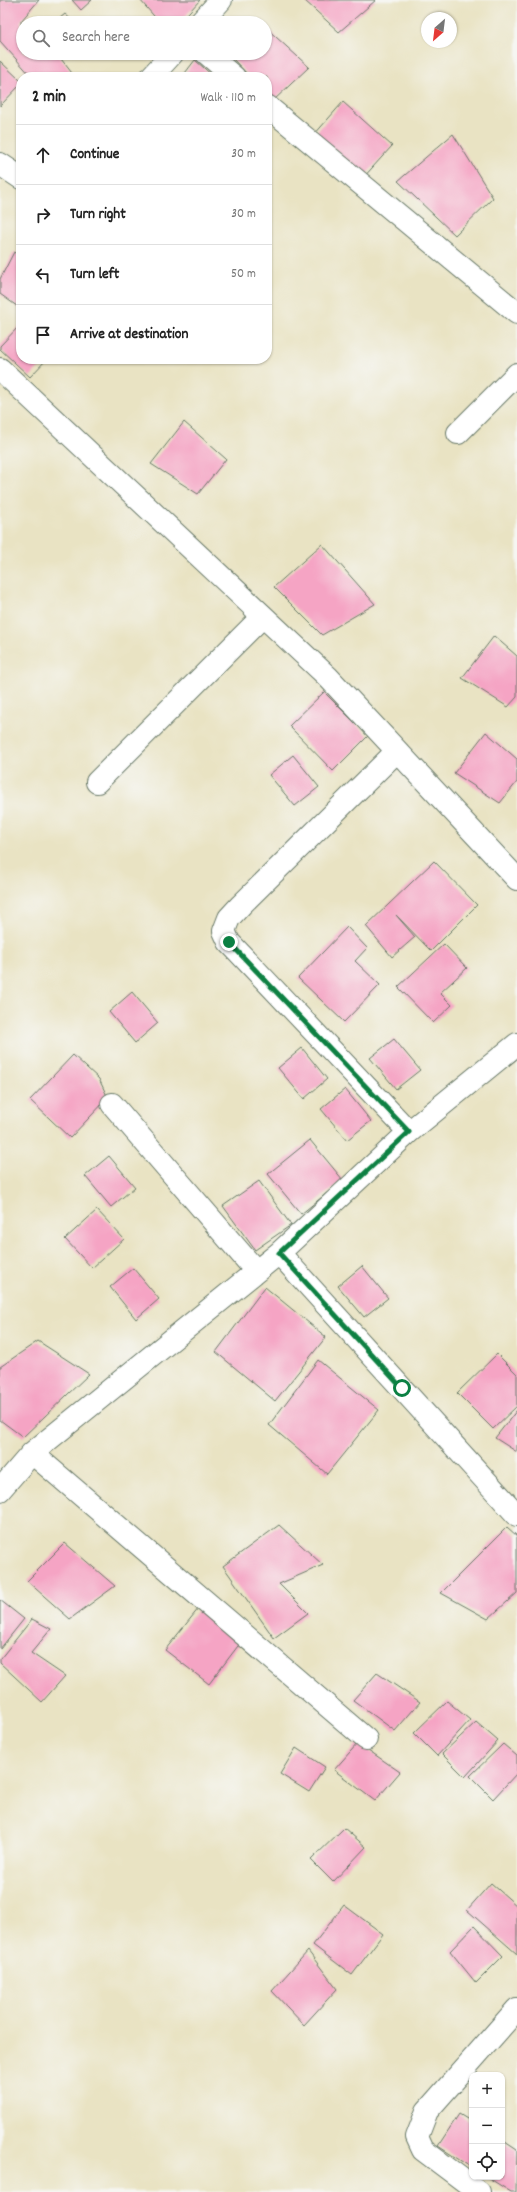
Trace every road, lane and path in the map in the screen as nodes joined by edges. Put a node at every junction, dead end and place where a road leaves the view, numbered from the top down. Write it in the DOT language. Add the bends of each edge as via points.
graph roads {
  1 [pos="222,0"];
  2 [pos="207,16"];
  3 [pos="167,60"];
  4 [pos="214,60"];
  5 [pos="156,72"];
  6 [pos="228,72"];
  7 [pos="272,110"];
  8 [pos="0,164"];
  9 [pos="16,175"];
  10 [pos="517,313"];
  11 [pos="0,369"];
  12 [pos="517,374"];
  13 [pos="458,433"];
  14 [pos="263,616"];
  15 [pos="396,752"];
  16 [pos="97,782"];
  17 [pos="517,879"];
  18 [pos="517,1044"];
  19 [pos="112,1104"];
  20 [pos="409,1132"];
  21 [pos="279,1253"];
  22 [pos="256,1271"];
  23 [pos="32,1453"];
  24 [pos="0,1490"];
  25 [pos="517,1515"];
  26 [pos="366,1739"];
  27 [pos="517,2009"];
  28 [pos="479,2192"];
  1 -- 2 [label="street"];
  3 -- 5 [label="street"];
  4 -- 6 [label="street"];
  7 -- 10 [label="street"];
  8 -- 9 [label="street"];
  11 -- 14 [label="street"];
  12 -- 13 [label="street"];
  14 -- 15 [label="street" via="328,677"];
  14 -- 16 [label="street"];
  15 -- 17 [label="street"];
  15 -- 20 [label="street" via="241,905 229,918 224,931 229,942"];
  18 -- 20 [label="street"];
  19 -- 22 [label="street"];
  20 -- 21 [label="street"];
  21 -- 22 [label="street"];
  21 -- 25 [label="street"];
  22 -- 23 [label="street"];
  23 -- 24 [label="street"];
  23 -- 26 [label="street"];
  27 -- 28 [label="street" via="427,2111 417,2137 423,2150"];
}
